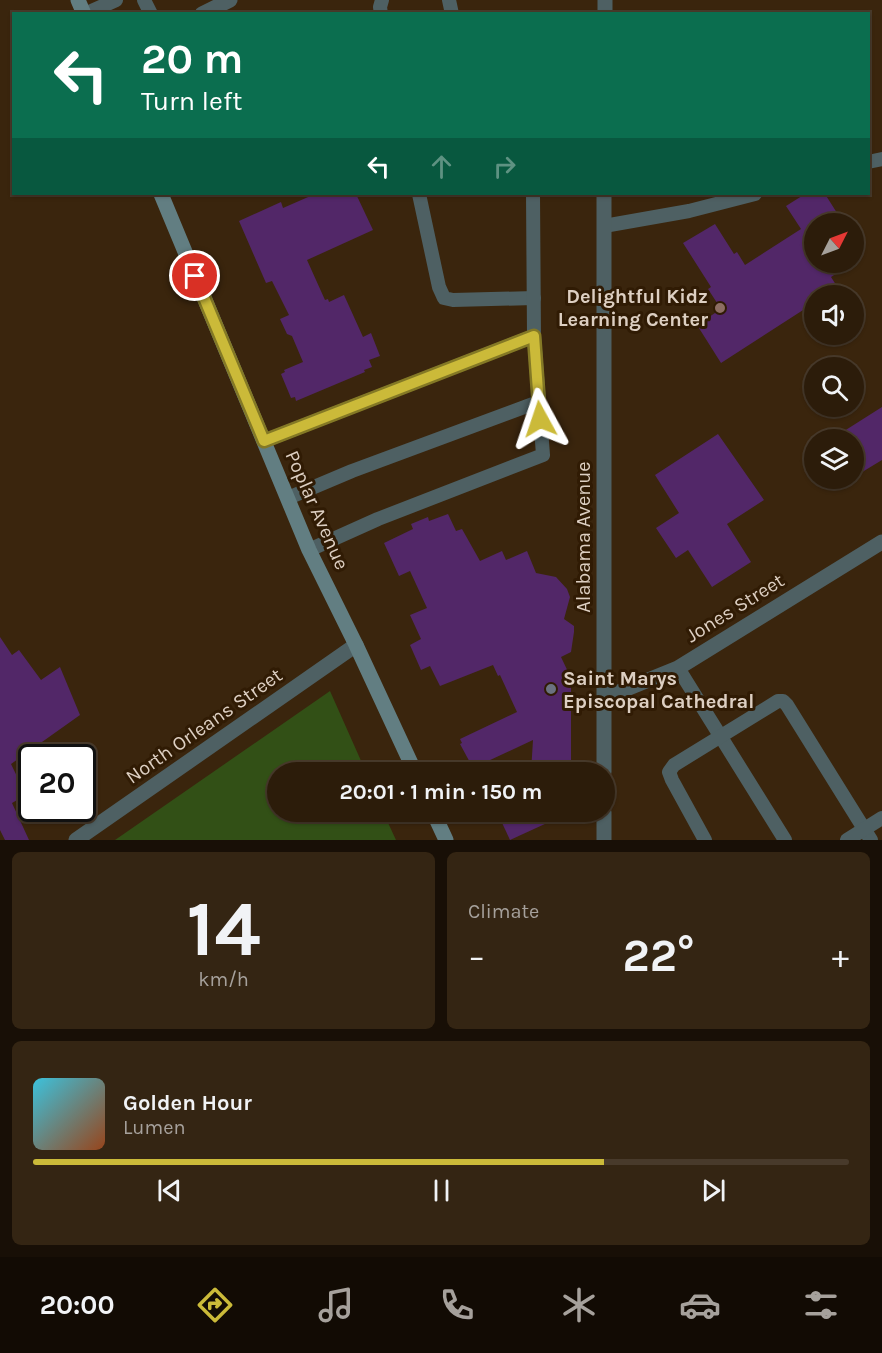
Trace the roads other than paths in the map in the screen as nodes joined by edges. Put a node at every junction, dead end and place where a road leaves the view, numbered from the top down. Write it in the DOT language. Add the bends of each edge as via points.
graph roads {
  1 [pos="116,0"];
  2 [pos="230,0"];
  3 [pos="89,12"];
  4 [pos="206,12"];
  5 [pos="161,195"];
  6 [pos="419,195"];
  7 [pos="533,195"];
  8 [pos="604,195"];
  9 [pos="751,195"];
  10 [pos="604,226"];
  11 [pos="534,298"];
  12 [pos="534,336"];
  13 [pos="538,402"];
  14 [pos="264,441"];
  15 [pos="288,498"];
  16 [pos="882,542"];
  17 [pos="309,550"];
  18 [pos="357,645"];
  19 [pos="678,668"];
  20 [pos="604,698"];
  21 [pos="721,736"];
  22 [pos="410,762"];
  23 [pos="604,762"];
  24 [pos="882,818"];
  25 [pos="438,822"];
  26 [pos="604,822"];
  27 [pos="867,835"];
  28 [pos="76,840"];
  29 [pos="446,840"];
  30 [pos="604,840"];
  31 [pos="705,840"];
  32 [pos="785,840"];
  33 [pos="847,840"];
  1 -- 3 [label="lane"];
  2 -- 4 [label="street"];
  5 -- 14 [label="main road, Poplar Avenue"];
  6 -- 11 [label="lane" via="444,298"];
  7 -- 11 [label="lane"];
  8 -- 10 [label="street, Alabama Avenue"];
  9 -- 10 [label="lane" via="689,212"];
  10 -- 20 [label="street, Alabama Avenue"];
  11 -- 12 [label="lane"];
  12 -- 13 [label="lane"];
  12 -- 14 [label="lane"];
  13 -- 15 [label="lane"];
  13 -- 17 [label="lane" via="543,454"];
  14 -- 15 [label="main road, Poplar Avenue"];
  15 -- 17 [label="main road, Poplar Avenue"];
  16 -- 19 [label="street, Jones Street"];
  17 -- 18 [label="main road, Poplar Avenue"];
  18 -- 22 [label="main road, Poplar Avenue"];
  18 -- 28 [label="street, North Orleans Street"];
  19 -- 20 [label="street, Jones Street"];
  19 -- 21 [label="lane"];
  20 -- 23 [label="street, Alabama Avenue"];
  21 -- 27 [label="lane" via="783,701"];
  21 -- 31 [label="lane" via="669,772"];
  21 -- 32 [label="lane"];
  24 -- 27 [label="lane"];
  25 -- 29 [label="main road"];
  26 -- 30 [label="street"];
  27 -- 33 [label="lane"];
}
